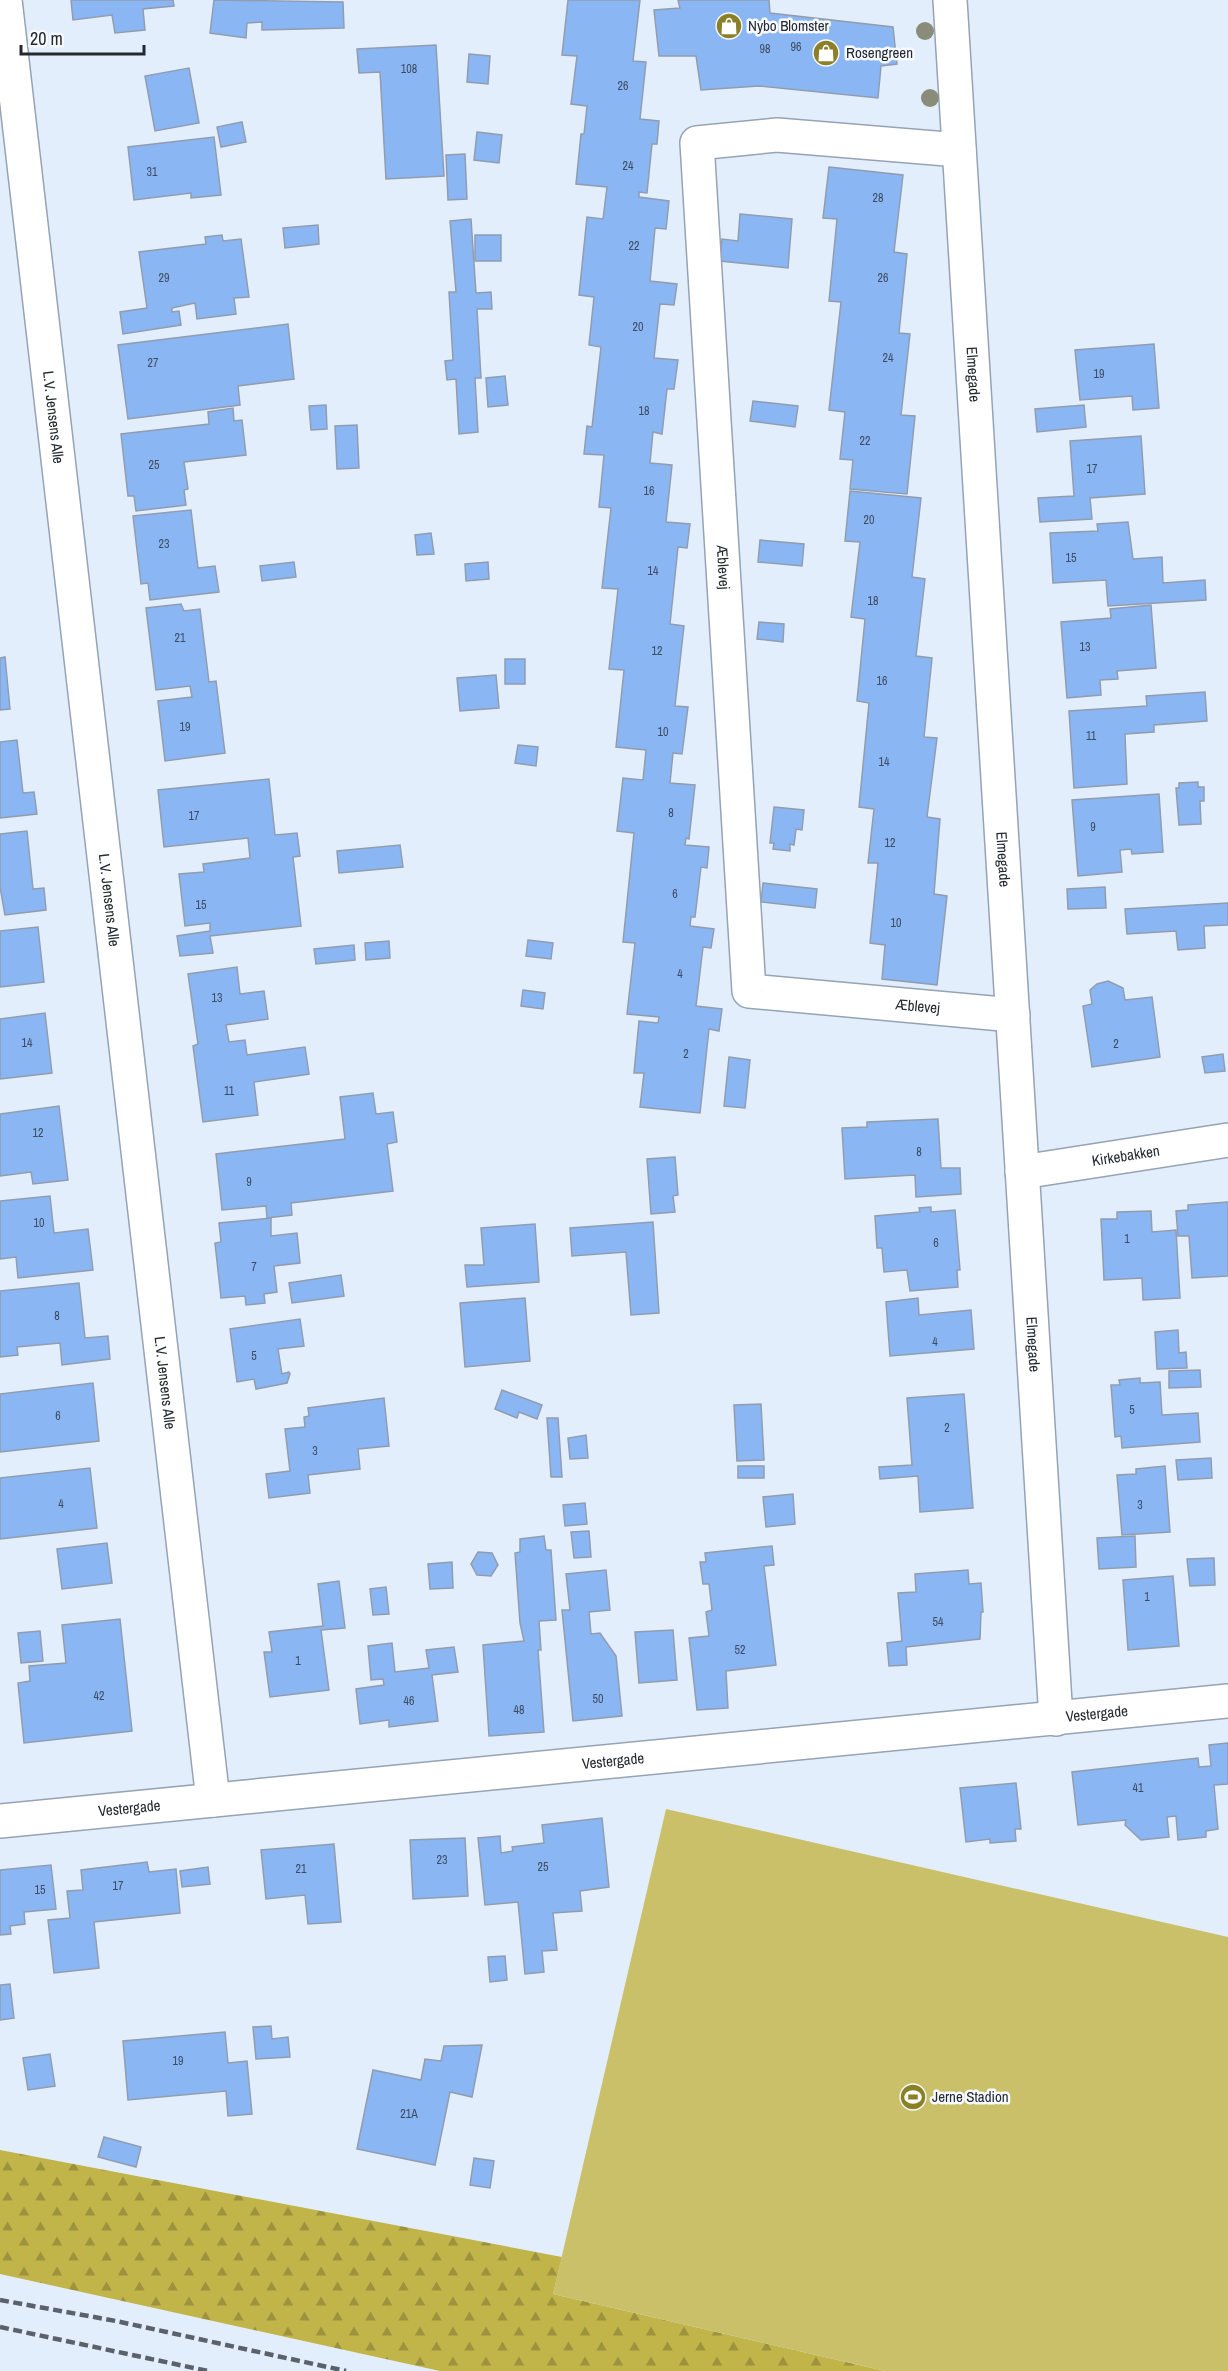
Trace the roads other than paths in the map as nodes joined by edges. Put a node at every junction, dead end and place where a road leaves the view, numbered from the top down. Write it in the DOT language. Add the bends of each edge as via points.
graph roads {
  1 [pos="5,0"];
  2 [pos="950,0"];
  3 [pos="959,150"];
  4 [pos="1012,1015"];
  5 [pos="1228,1140"];
  6 [pos="1022,1172"];
  7 [pos="1228,1701"];
  8 [pos="1056,1719"];
  9 [pos="213,1800"];
  10 [pos="0,1821"];
  1 -- 9 [label="street, L.V. Jensens Alle"];
  2 -- 3 [label="street, Elmegade"];
  3 -- 4 [label="street, Elmegade"];
  3 -- 4 [label="street, Æblevej" via="777,135 697,143 749,991"];
  4 -- 6 [label="street, Elmegade"];
  5 -- 6 [label="street, Kirkebakken"];
  6 -- 8 [label="street, Elmegade"];
  7 -- 8 [label="street, Vestergade"];
  8 -- 9 [label="street, Vestergade"];
  9 -- 10 [label="street, Vestergade"];
}
